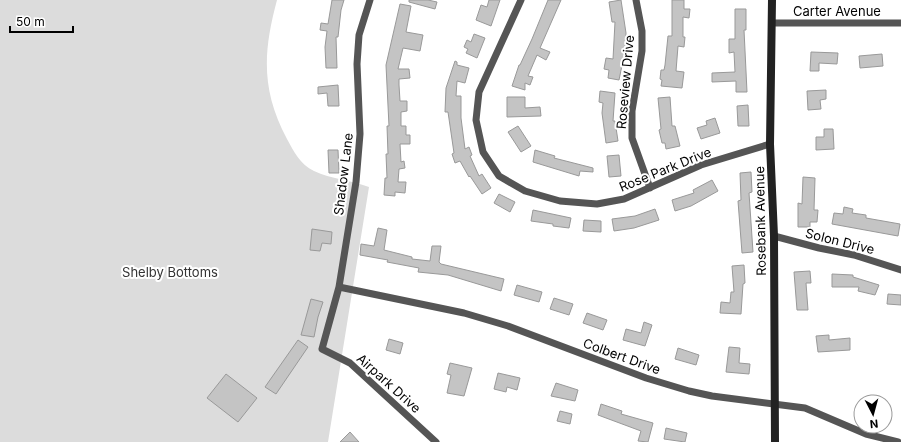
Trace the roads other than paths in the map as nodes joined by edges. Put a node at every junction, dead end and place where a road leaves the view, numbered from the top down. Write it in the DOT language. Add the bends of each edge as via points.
graph roads {
  1 [pos="370,0"];
  2 [pos="521,0"];
  3 [pos="636,0"];
  4 [pos="772,0"];
  5 [pos="773,23"];
  6 [pos="901,23"];
  7 [pos="770,144"];
  8 [pos="650,188"];
  9 [pos="774,236"];
  10 [pos="901,270"];
  11 [pos="339,287"];
  12 [pos="322,349"];
  13 [pos="774,404"];
  14 [pos="436,442"];
  15 [pos="775,442"];
  16 [pos="899,442"];
  1 -- 11 [label="street, Shadow Lane" via="359,35 357,64 360,134 356,182"];
  2 -- 8 [label="street, Rose Park Drive" via="479,92 476,120 483,152 499,176 525,191 560,201 597,204 624,199"];
  3 -- 8 [label="street, Roseview Drive" via="642,31 642,51 632,111 632,138"];
  4 -- 5 [label="street, Rosebank Avenue"];
  5 -- 6 [label="street, Carter Avenue"];
  5 -- 7 [label="street, Rosebank Avenue"];
  7 -- 8 [label="street, Rose Park Drive" via="701,165"];
  7 -- 9 [label="street, Rosebank Avenue"];
  9 -- 10 [label="street, Solon Drive" via="854,255"];
  9 -- 13 [label="street, Rosebank Avenue"];
  11 -- 12 [label="street, Shadow Lane"];
  11 -- 13 [label="street, Colbert Drive" via="477,316 646,378 689,391"];
  12 -- 14 [label="street, Airpark Drive" via="350,363"];
  13 -- 15 [label="street, Rosebank Avenue"];
  13 -- 16 [label="street, Colbert Drive" via="804,408 866,434"];
}
